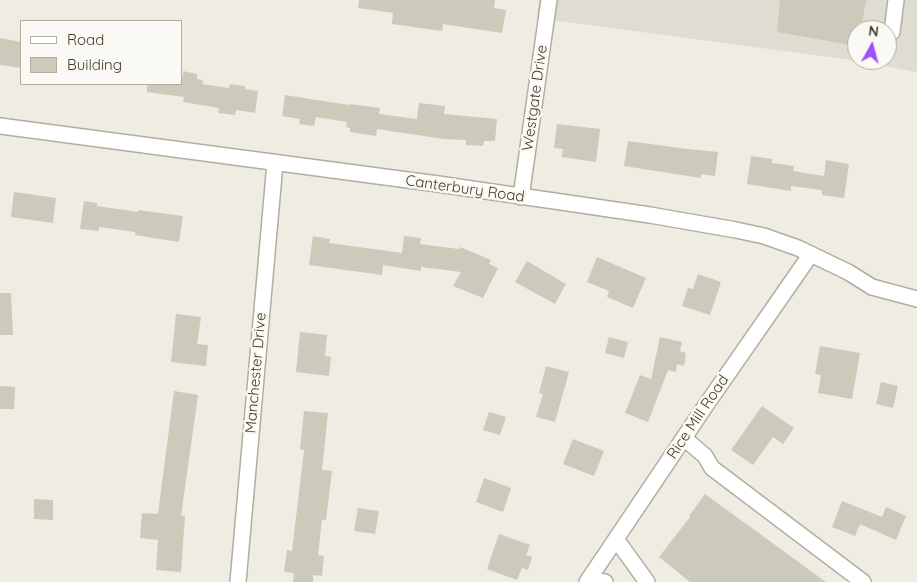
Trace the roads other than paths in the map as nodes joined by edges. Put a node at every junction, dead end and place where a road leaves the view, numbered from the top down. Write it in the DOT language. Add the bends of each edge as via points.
graph roads {
  1 [pos="549,0"];
  2 [pos="896,0"];
  3 [pos="894,20"];
  4 [pos="0,126"];
  5 [pos="275,163"];
  6 [pos="521,197"];
  7 [pos="811,254"];
  8 [pos="917,299"];
  9 [pos="684,438"];
  10 [pos="616,539"];
  11 [pos="588,581"];
  12 [pos="238,582"];
  13 [pos="605,582"];
  14 [pos="647,582"];
  15 [pos="863,582"];
  1 -- 6 [label="street, Westgate Drive"];
  2 -- 3 [label="street"];
  4 -- 5 [label="street, Canterbury Road"];
  5 -- 6 [label="street, Canterbury Road"];
  5 -- 12 [label="street, Manchester Drive"];
  6 -- 7 [label="street, Canterbury Road" via="736,230 764,236"];
  7 -- 8 [label="street, Canterbury Road" via="872,287"];
  7 -- 9 [label="street, Rice Mill Road"];
  9 -- 10 [label="street, Rice Mill Road"];
  9 -- 15 [label="street" via="705,456 712,468"];
  10 -- 11 [label="street, Rice Mill Road"];
  10 -- 14 [label="street"];
  11 -- 13 [label="street"];
}
